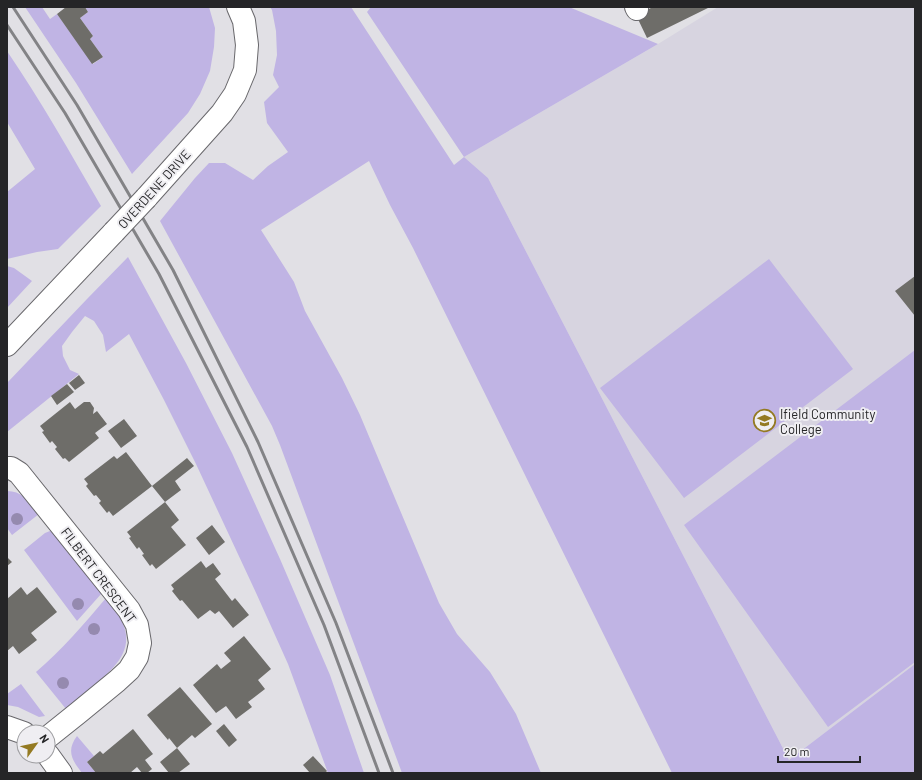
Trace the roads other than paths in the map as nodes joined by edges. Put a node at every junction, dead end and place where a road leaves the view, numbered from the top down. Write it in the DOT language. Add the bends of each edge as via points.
graph roads {
  1 [pos="238,7"];
  2 [pos="7,345"];
  3 [pos="7,468"];
  4 [pos="56,731"];
  5 [pos="54,764"];
  6 [pos="61,773"];
  1 -- 2 [label="street, OVERDENE DRIVE, bridge" via="244,22 247,45 244,70 235,94 222,113 146,198"];
  3 -- 4 [label="street, FILBERT CRESCENT" via="19,473 129,610 137,625 140,643 137,656 129,670"];
  5 -- 6 [label="street"];
}
